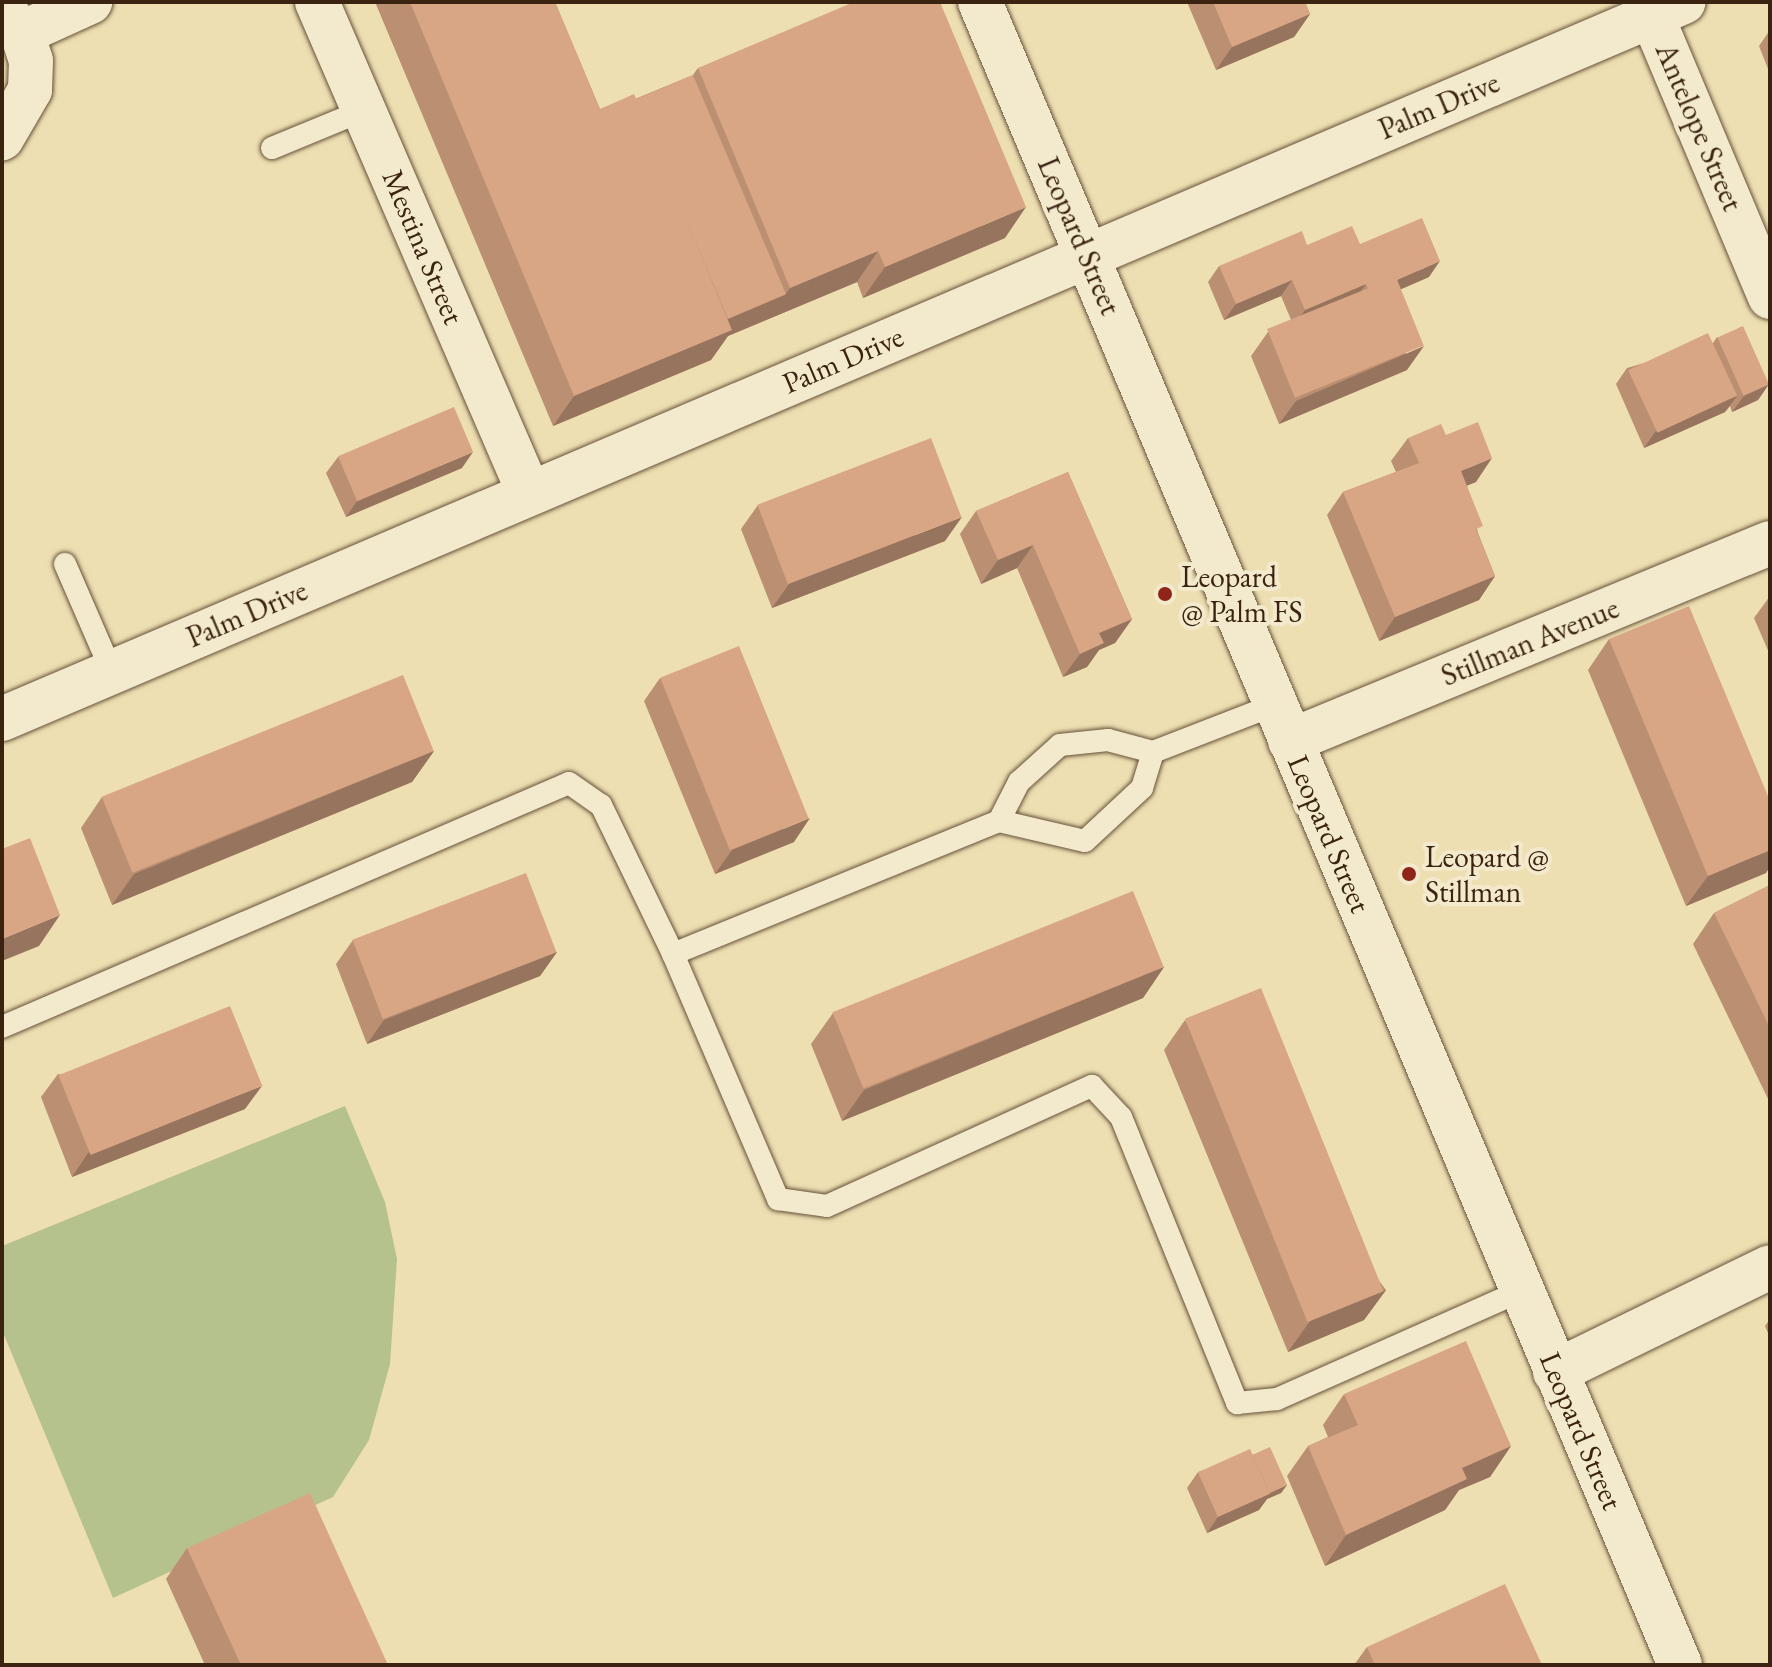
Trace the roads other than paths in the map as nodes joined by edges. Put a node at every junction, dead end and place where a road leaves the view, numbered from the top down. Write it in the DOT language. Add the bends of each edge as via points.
graph roads {
  1 [pos="90,2"];
  2 [pos="317,2"];
  3 [pos="980,2"];
  4 [pos="1661,7"];
  5 [pos="12,20"];
  6 [pos="364,110"];
  7 [pos="2,138"];
  8 [pos="272,148"];
  9 [pos="1087,256"];
  10 [pos="1770,297"];
  11 [pos="529,493"];
  12 [pos="1770,543"];
  13 [pos="65,564"];
  14 [pos="112,672"];
  15 [pos="2,719"];
  16 [pos="1282,723"];
  17 [pos="1153,752"];
  18 [pos="999,821"];
  19 [pos="673,954"];
  20 [pos="2,1027"];
  21 [pos="1770,1267"];
  22 [pos="1521,1291"];
  23 [pos="1555,1372"];
  24 [pos="1680,1665"];
  1 -- 5 [label="street"];
  2 -- 6 [label="street, Mestina Street"];
  3 -- 9 [label="street, Leopard Street"];
  4 -- 9 [label="street, Palm Drive"];
  4 -- 10 [label="street, Antelope Street"];
  5 -- 7 [label="street" via="30,90"];
  6 -- 8 [label="lane"];
  6 -- 11 [label="street, Mestina Street"];
  9 -- 11 [label="street, Palm Drive"];
  9 -- 16 [label="street, Leopard Street"];
  11 -- 14 [label="street, Palm Drive"];
  12 -- 16 [label="street, Stillman Avenue"];
  13 -- 14 [label="lane"];
  14 -- 15 [label="street, Palm Drive"];
  16 -- 17 [label="lane"];
  16 -- 22 [label="street, Leopard Street"];
  17 -- 18 [label="lane" via="1108,740 1060,745 1019,782"];
  17 -- 18 [label="lane" via="1142,788 1085,841"];
  18 -- 19 [label="lane" via="737,934"];
  19 -- 20 [label="lane" via="601,805 569,783"];
  19 -- 22 [label="lane" via="778,1199 827,1206 1092,1086 1121,1117 1237,1403 1277,1399"];
  21 -- 23 [label="street"];
  22 -- 23 [label="street, Leopard Street"];
  23 -- 24 [label="street, Leopard Street"];
}
